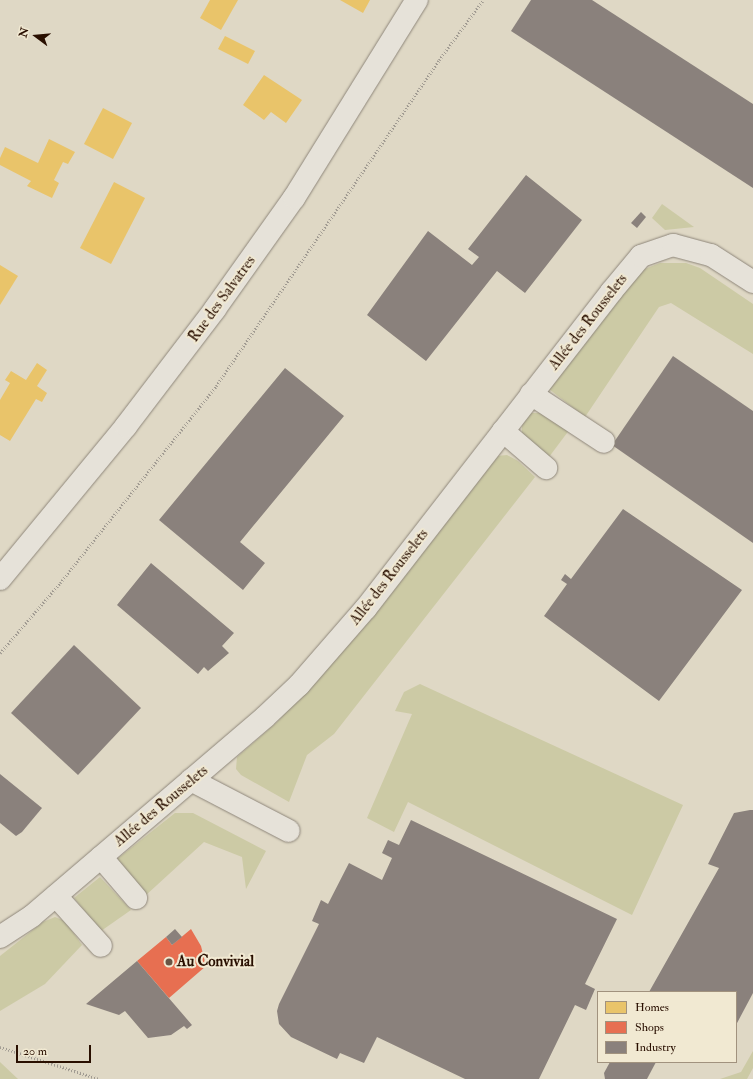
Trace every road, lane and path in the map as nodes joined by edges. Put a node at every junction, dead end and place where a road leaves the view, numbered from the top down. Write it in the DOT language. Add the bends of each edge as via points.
graph roads {
  1 [pos="417,0"];
  2 [pos="483,0"];
  3 [pos="753,282"];
  4 [pos="532,394"];
  5 [pos="503,432"];
  6 [pos="604,442"];
  7 [pos="546,468"];
  8 [pos="0,579"];
  9 [pos="0,653"];
  10 [pos="191,780"];
  11 [pos="289,831"];
  12 [pos="101,857"];
  13 [pos="56,896"];
  14 [pos="136,898"];
  15 [pos="0,937"];
  16 [pos="101,946"];
  17 [pos="0,1048"];
  18 [pos="99,1079"];
  1 -- 8 [label="street, Rue des Salvatres" via="294,198 220,302 126,426"];
  2 -- 9 [label="path" via="439,60 216,386 60,583"];
  3 -- 4 [label="street, Allée des Rousselets" via="715,249 673,245 641,256"];
  4 -- 5 [label="street, Allée des Rousselets"];
  4 -- 6 [label="street"];
  5 -- 7 [label="street"];
  5 -- 10 [label="street, Allée des Rousselets" via="366,608 299,685 266,717"];
  10 -- 11 [label="street"];
  10 -- 12 [label="street, Allée des Rousselets"];
  12 -- 13 [label="street, Allée des Rousselets"];
  12 -- 14 [label="street"];
  13 -- 15 [label="street, Allée des Rousselets"];
  13 -- 16 [label="street"];
  17 -- 18 [label="path"];
}
